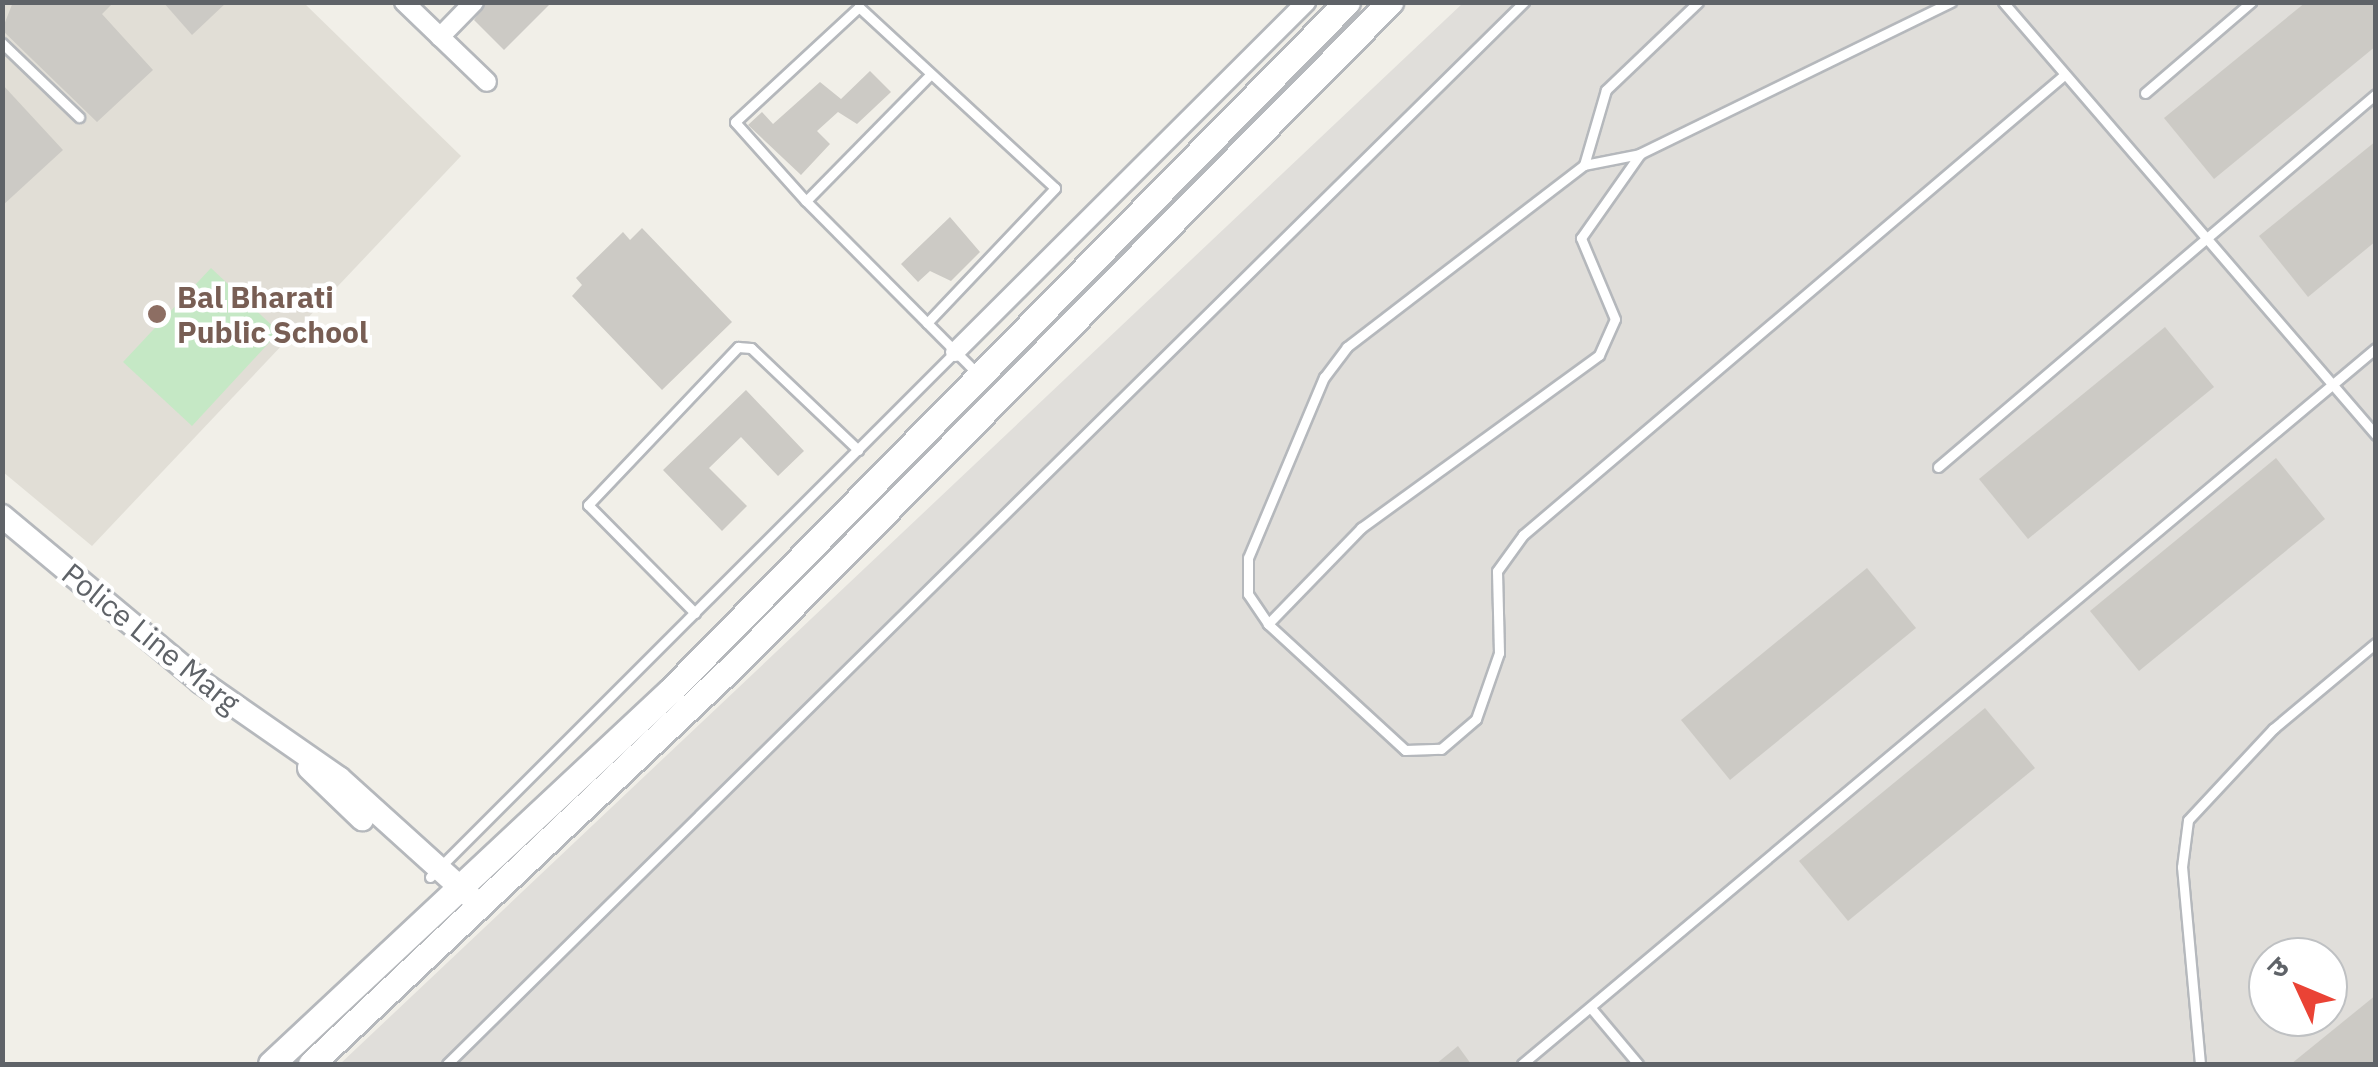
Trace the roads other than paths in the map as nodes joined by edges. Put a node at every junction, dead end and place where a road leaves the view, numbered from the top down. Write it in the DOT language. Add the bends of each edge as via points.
graph roads {
  1 [pos="404,2"];
  2 [pos="474,2"];
  3 [pos="1306,2"];
  4 [pos="1348,2"];
  5 [pos="1390,2"];
  6 [pos="1524,2"];
  7 [pos="1698,2"];
  8 [pos="1951,2"];
  9 [pos="2003,2"];
  10 [pos="2251,2"];
  11 [pos="440,37"];
  12 [pos="2,43"];
  13 [pos="931,74"];
  14 [pos="2064,75"];
  15 [pos="487,82"];
  16 [pos="2145,93"];
  17 [pos="2376,94"];
  18 [pos="79,117"];
  19 [pos="1640,154"];
  20 [pos="1584,165"];
  21 [pos="806,201"];
  22 [pos="2206,242"];
  23 [pos="927,323"];
  24 [pos="2376,348"];
  25 [pos="955,352"];
  26 [pos="981,378"];
  27 [pos="2329,388"];
  28 [pos="2376,434"];
  29 [pos="858,450"];
  30 [pos="1938,466"];
  31 [pos="2,516"];
  32 [pos="695,614"];
  33 [pos="1268,624"];
  34 [pos="2376,643"];
  35 [pos="435,873"];
  36 [pos="455,891"];
  37 [pos="478,912"];
  38 [pos="1592,1008"];
  39 [pos="271,1064"];
  40 [pos="311,1064"];
  41 [pos="448,1064"];
  42 [pos="1522,1064"];
  43 [pos="1638,1064"];
  44 [pos="2200,1064"];
  1 -- 11 [label="street"];
  2 -- 11 [label="street"];
  3 -- 25 [label="street"];
  4 -- 26 [label="main road"];
  5 -- 37 [label="main road"];
  6 -- 41 [label="lane"];
  7 -- 20 [label="lane" via="1606,90"];
  8 -- 19 [label="lane"];
  9 -- 14 [label="lane"];
  10 -- 16 [label="lane"];
  11 -- 15 [label="street"];
  12 -- 18 [label="lane"];
  13 -- 21 [label="lane"];
  13 -- 21 [label="lane" via="859,6 740,111 736,126"];
  13 -- 23 [label="lane" via="1056,193"];
  14 -- 22 [label="lane"];
  14 -- 33 [label="lane" via="1504,555 1499,653 1490,690 1460,737 1423,754 1404,750"];
  17 -- 22 [label="lane"];
  19 -- 20 [label="lane"];
  19 -- 33 [label="lane" via="1581,238 1616,318 1599,355 1360,528"];
  20 -- 33 [label="lane" via="1347,347 1324,377 1248,558 1248,594"];
  21 -- 23 [label="lane"];
  22 -- 27 [label="lane"];
  22 -- 30 [label="lane"];
  23 -- 25 [label="lane"];
  24 -- 27 [label="lane"];
  25 -- 26 [label="lane"];
  25 -- 29 [label="lane"];
  26 -- 36 [label="main road"];
  27 -- 28 [label="lane"];
  27 -- 38 [label="lane"];
  29 -- 32 [label="lane"];
  29 -- 32 [label="lane" via="752,348 738,347 588,506"];
  31 -- 35 [label="street, Police Line Marg"];
  32 -- 35 [label="lane"];
  34 -- 44 [label="lane" via="2272,730 2188,820 2182,866"];
  35 -- 36 [label="street, Police Line Marg"];
  36 -- 37 [label="street, Police Line Marg"];
  36 -- 39 [label="main road"];
  37 -- 40 [label="main road"];
  38 -- 42 [label="lane"];
  38 -- 43 [label="lane"];
}
